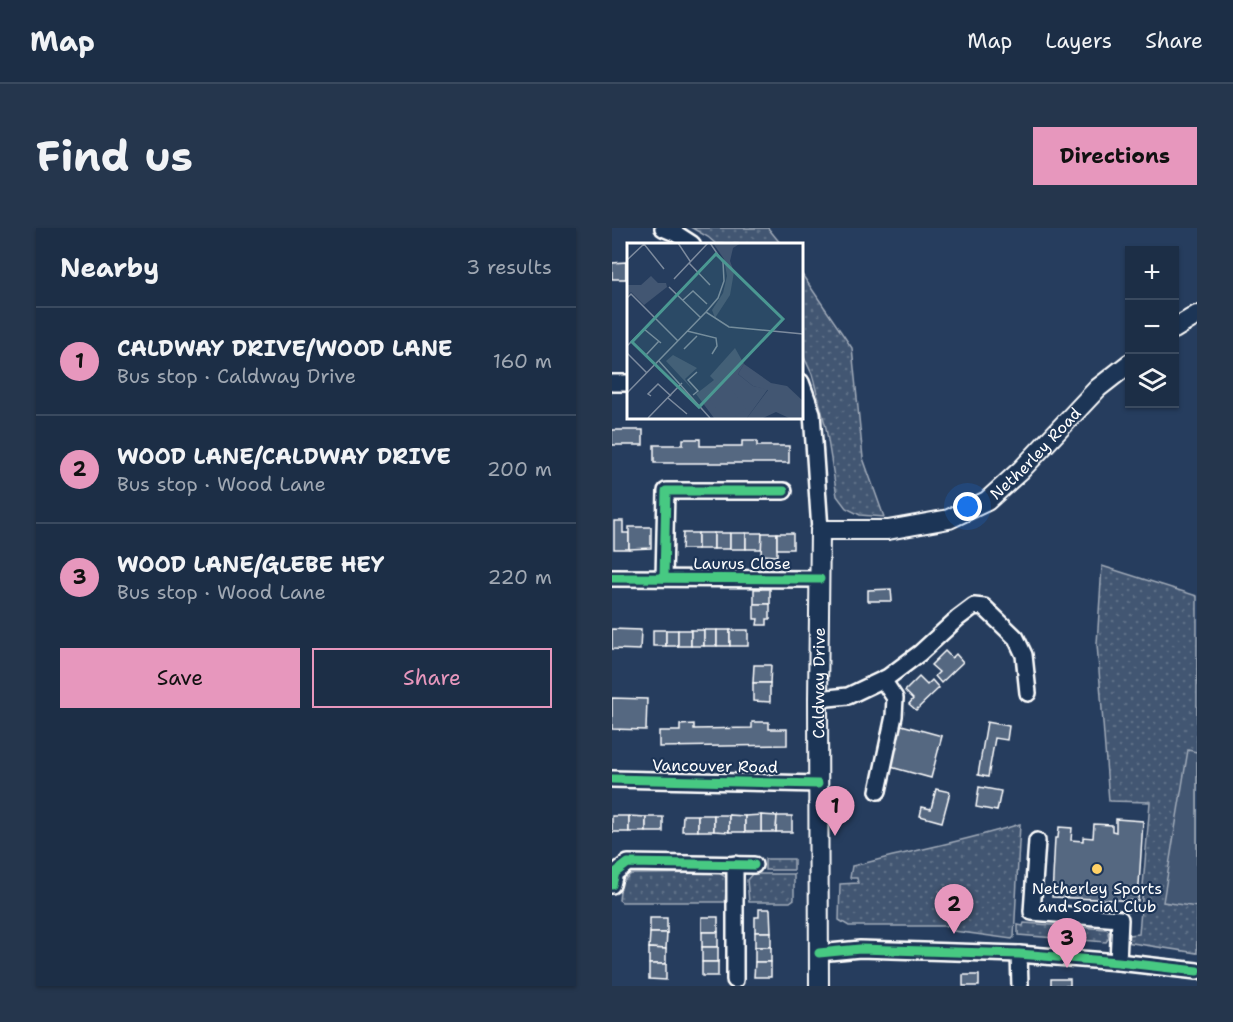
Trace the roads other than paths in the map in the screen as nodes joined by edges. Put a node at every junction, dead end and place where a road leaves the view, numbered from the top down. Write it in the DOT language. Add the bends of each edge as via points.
graph roads {
  1 [pos="663,228"];
  2 [pos="690,243"];
  3 [pos="1197,315"];
  4 [pos="1179,326"];
  5 [pos="1125,367"];
  6 [pos="802,384"];
  7 [pos="784,491"];
  8 [pos="820,530"];
  9 [pos="612,578"];
  10 [pos="664,578"];
  11 [pos="820,579"];
  12 [pos="883,680"];
  13 [pos="1028,693"];
  14 [pos="818,699"];
  15 [pos="612,779"];
  16 [pos="818,784"];
  17 [pos="878,791"];
  18 [pos="1037,841"];
  19 [pos="735,864"];
  20 [pos="754,865"];
  21 [pos="612,885"];
  22 [pos="819,953"];
  23 [pos="1018,954"];
  24 [pos="1119,962"];
  25 [pos="1197,971"];
  26 [pos="735,980"];
  27 [pos="819,986"];
  28 [pos="1020,986"];
  1 -- 2 [label="street"];
  3 -- 4 [label="main road"];
  5 -- 8 [label="main road, Netherley Road" via="1098,388 987,501 949,519 888,530"];
  6 -- 8 [label="street, Caldway Drive" via="812,413"];
  7 -- 10 [label="street" via="666,491"];
  8 -- 11 [label="main road, Caldway Drive"];
  9 -- 10 [label="street, Laurus Close"];
  10 -- 11 [label="street, Laurus Close"];
  11 -- 14 [label="main road, Caldway Drive"];
  12 -- 13 [label="street" via="974,606 984,608 1016,638 1024,655"];
  12 -- 14 [label="street" via="848,696"];
  12 -- 17 [label="street" via="895,698"];
  14 -- 16 [label="main road, Caldway Drive"];
  15 -- 16 [label="street, Vancouver Road"];
  16 -- 22 [label="main road, Caldway Drive"];
  18 -- 24 [label="street" via="1032,912 1120,919"];
  19 -- 20 [label="street"];
  19 -- 21 [label="street" via="628,863 615,873"];
  19 -- 26 [label="street"];
  22 -- 23 [label="street" via="860,949"];
  22 -- 27 [label="main road, Caldway Drive"];
  23 -- 24 [label="street"];
  23 -- 28 [label="street"];
  24 -- 25 [label="street"];
}
